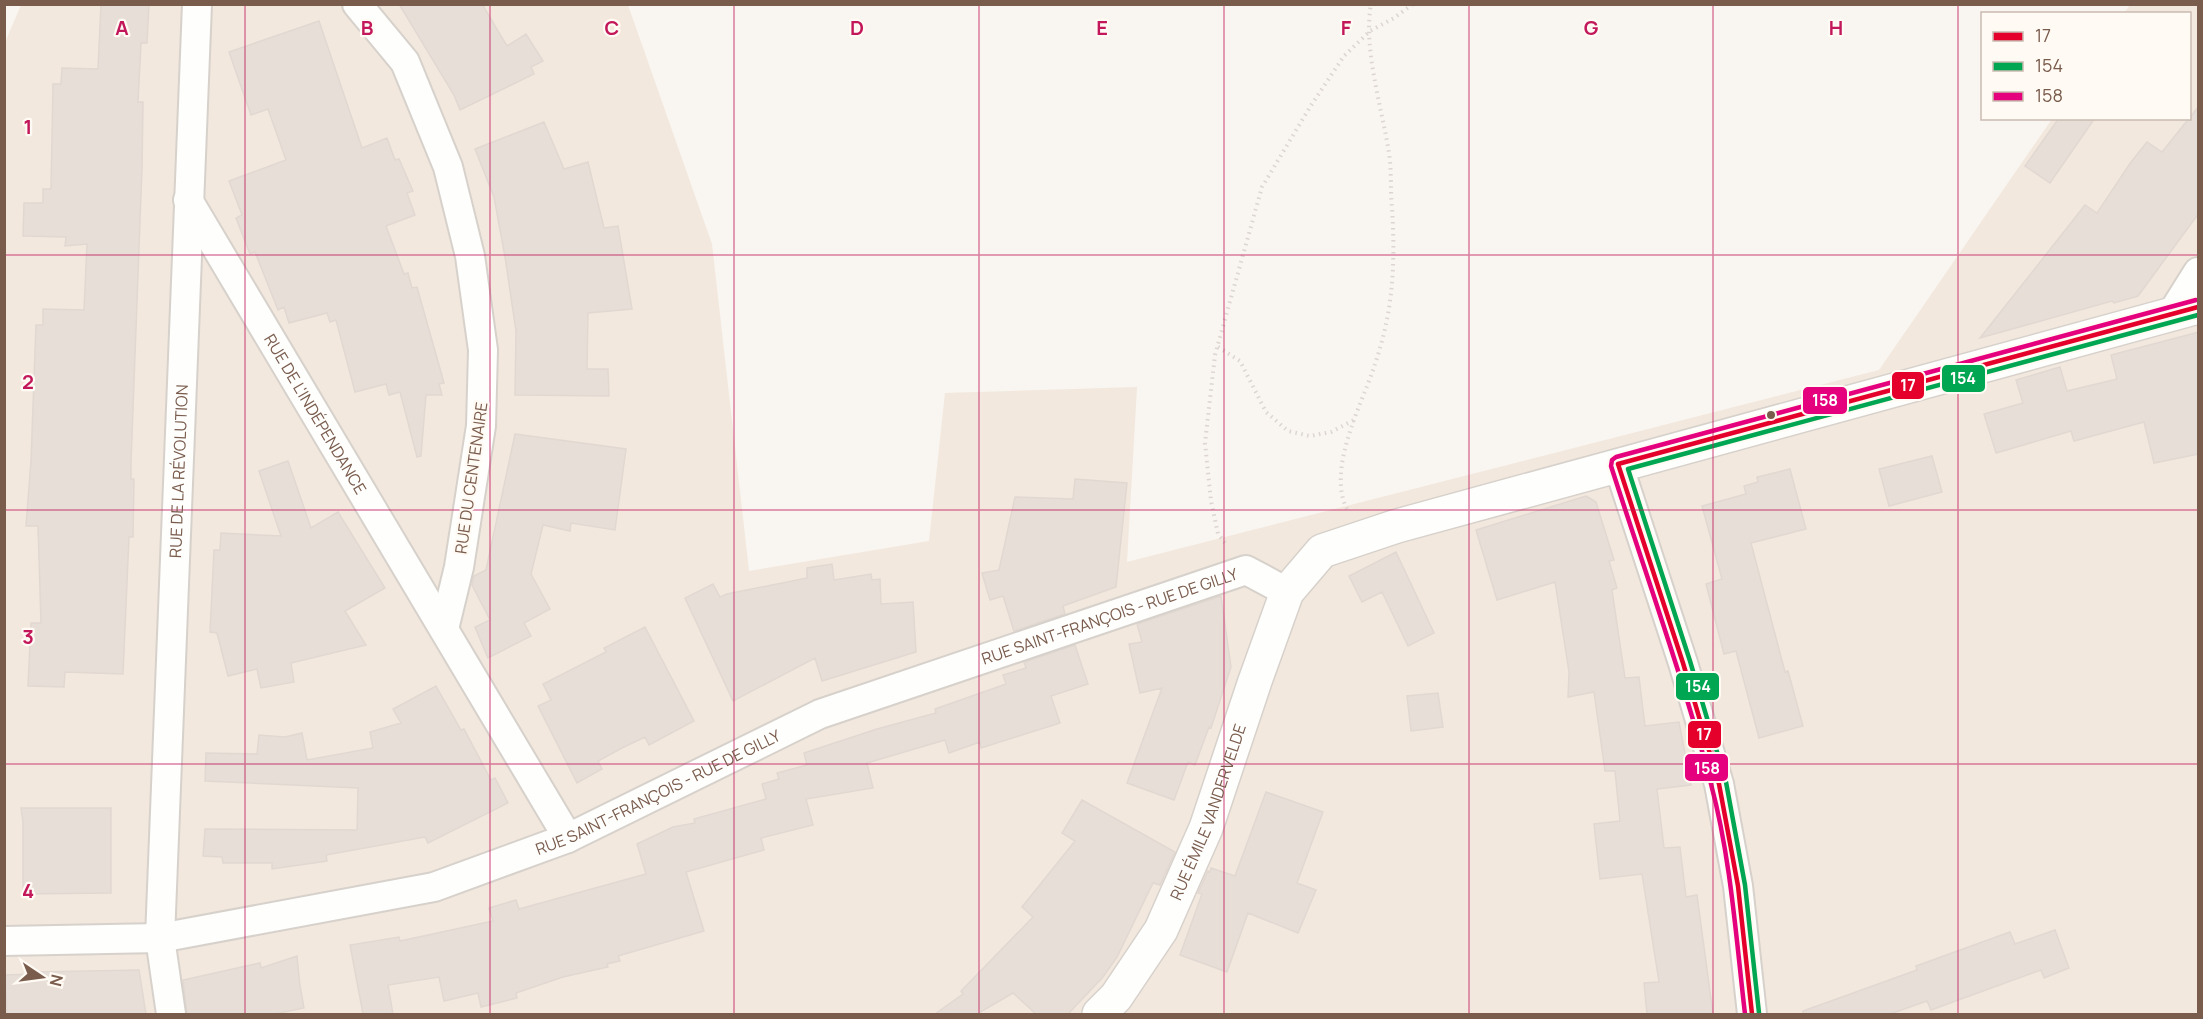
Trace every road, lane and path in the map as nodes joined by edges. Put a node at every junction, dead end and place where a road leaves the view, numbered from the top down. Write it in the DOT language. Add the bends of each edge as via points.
graph roads {
  1 [pos="197,4"];
  2 [pos="357,4"];
  3 [pos="1371,4"];
  4 [pos="1413,4"];
  5 [pos="1370,31"];
  6 [pos="188,200"];
  7 [pos="2199,272"];
  8 [pos="2185,311"];
  9 [pos="1218,346"];
  10 [pos="1354,420"];
  11 [pos="1618,464"];
  12 [pos="1362,538"];
  13 [pos="1246,570"];
  14 [pos="1287,592"];
  15 [pos="444,629"];
  16 [pos="568,838"];
  17 [pos="160,938"];
  18 [pos="4,940"];
  19 [pos="171,1014"];
  20 [pos="1099,1014"];
  21 [pos="1752,1014"];
  1 -- 6 [label="street, RUE DE LA RÉVOLUTION"];
  2 -- 15 [label="street, RUE DU CENTENAIRE" via="405,62 448,167 474,279 483,350 481,426 459,567"];
  3 -- 5 [label="path"];
  4 -- 5 [label="path"];
  5 -- 9 [label="path" via="1344,56 1262,187"];
  5 -- 10 [label="path" via="1389,156 1394,246 1389,309"];
  6 -- 15 [label="street, RUE DE L'INDÉPENDANCE"];
  6 -- 17 [label="street, RUE DE LA RÉVOLUTION"];
  7 -- 8 [label="street"];
  8 -- 11 [label="street"];
  9 -- 10 [label="path" via="1240,361 1266,412 1288,431 1310,436 1331,432"];
  9 -- 13 [label="path" via="1205,443 1211,501 1218,534"];
  10 -- 12 [label="path" via="1341,469 1343,501"];
  11 -- 12 [label="street"];
  11 -- 21 [label="street" via="1719,784 1738,885"];
  12 -- 14 [label="street" via="1322,551"];
  13 -- 14 [label="street, RUE SAINT-FRANÇOIS - RUE DE GILLY"];
  13 -- 16 [label="street, RUE SAINT-FRANÇOIS - RUE DE GILLY" via="820,714"];
  14 -- 20 [label="street, RUE ÉMILE VANDERVELDE" via="1206,828 1161,930 1116,998"];
  15 -- 16 [label="street"];
  16 -- 17 [label="street, RUE SAINT-FRANÇOIS - RUE DE GILLY" via="434,887"];
  17 -- 18 [label="street, RUE SAINT-FRANÇOIS - RUE DE GILLY"];
  17 -- 19 [label="street, RUE DE LA RÉVOLUTION"];
}
